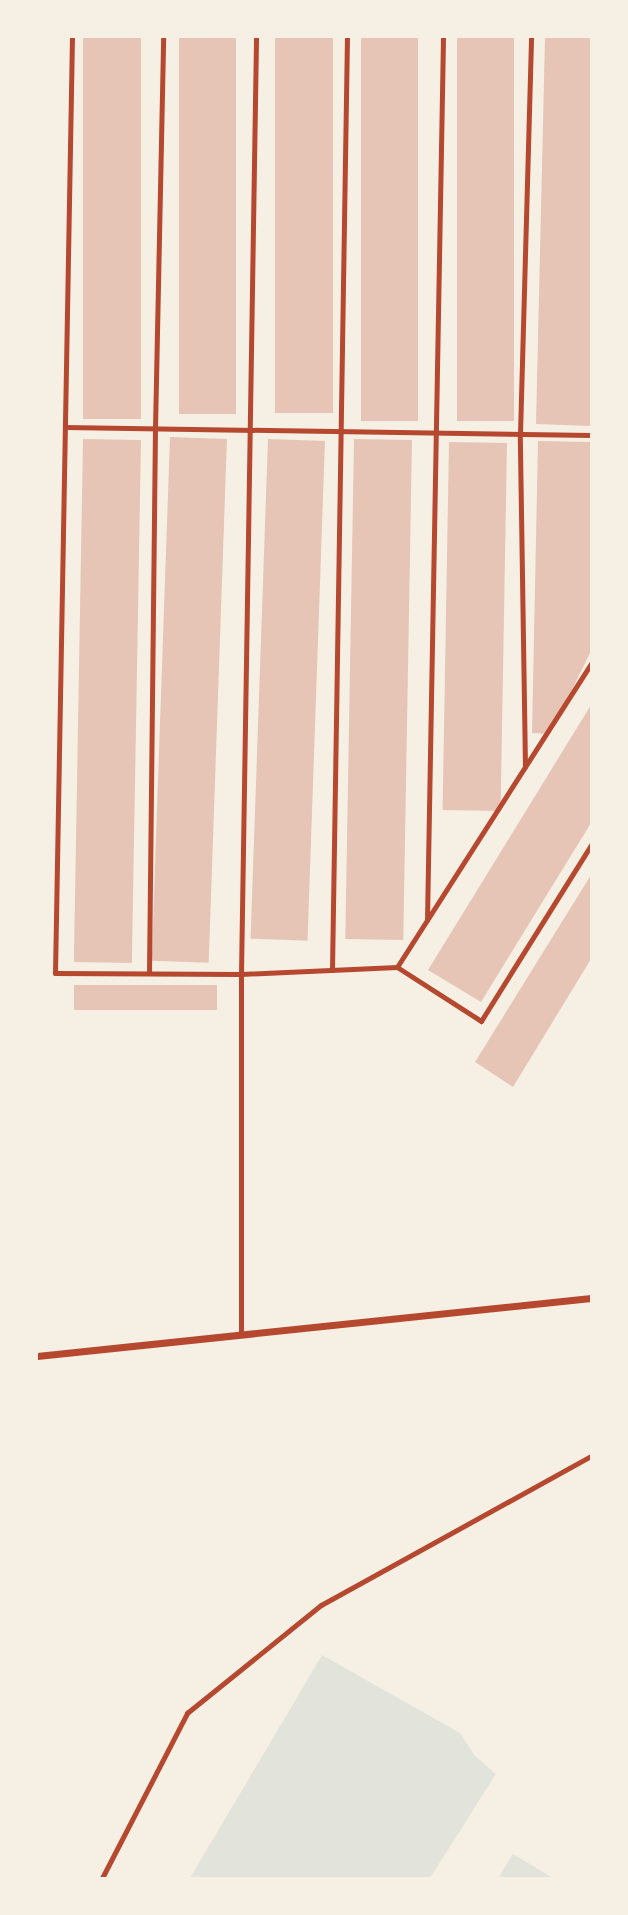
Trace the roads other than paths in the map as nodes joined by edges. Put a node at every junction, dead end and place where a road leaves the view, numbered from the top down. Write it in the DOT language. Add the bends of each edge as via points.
graph roads {
  1 [pos="72,37"];
  2 [pos="163,37"];
  3 [pos="256,37"];
  4 [pos="347,37"];
  5 [pos="443,37"];
  6 [pos="531,37"];
  7 [pos="65,428"];
  8 [pos="155,428"];
  9 [pos="249,429"];
  10 [pos="339,430"];
  11 [pos="437,432"];
  12 [pos="520,433"];
  13 [pos="591,435"];
  14 [pos="591,664"];
  15 [pos="525,767"];
  16 [pos="591,845"];
  17 [pos="426,920"];
  18 [pos="397,967"];
  19 [pos="332,970"];
  20 [pos="149,973"];
  21 [pos="241,974"];
  22 [pos="591,1298"];
  23 [pos="242,1335"];
  24 [pos="37,1356"];
  25 [pos="591,1456"];
  26 [pos="102,1878"];
  1 -- 7 [label="lane"];
  2 -- 8 [label="lane"];
  3 -- 9 [label="lane"];
  4 -- 10 [label="lane"];
  5 -- 11 [label="lane"];
  6 -- 12 [label="lane"];
  7 -- 8 [label="lane"];
  7 -- 20 [label="lane" via="55,973"];
  8 -- 9 [label="lane"];
  8 -- 20 [label="lane"];
  9 -- 10 [label="lane"];
  9 -- 21 [label="lane"];
  10 -- 11 [label="lane"];
  10 -- 19 [label="lane"];
  11 -- 12 [label="lane"];
  11 -- 17 [label="lane"];
  12 -- 13 [label="lane"];
  12 -- 15 [label="lane"];
  14 -- 15 [label="lane"];
  15 -- 17 [label="lane"];
  16 -- 18 [label="lane" via="481,1021"];
  17 -- 18 [label="lane"];
  18 -- 19 [label="lane"];
  19 -- 21 [label="lane"];
  20 -- 21 [label="lane"];
  21 -- 23 [label="lane"];
  22 -- 23 [label="street"];
  23 -- 24 [label="street"];
  25 -- 26 [label="lane" via="321,1605 187,1713"];
}
